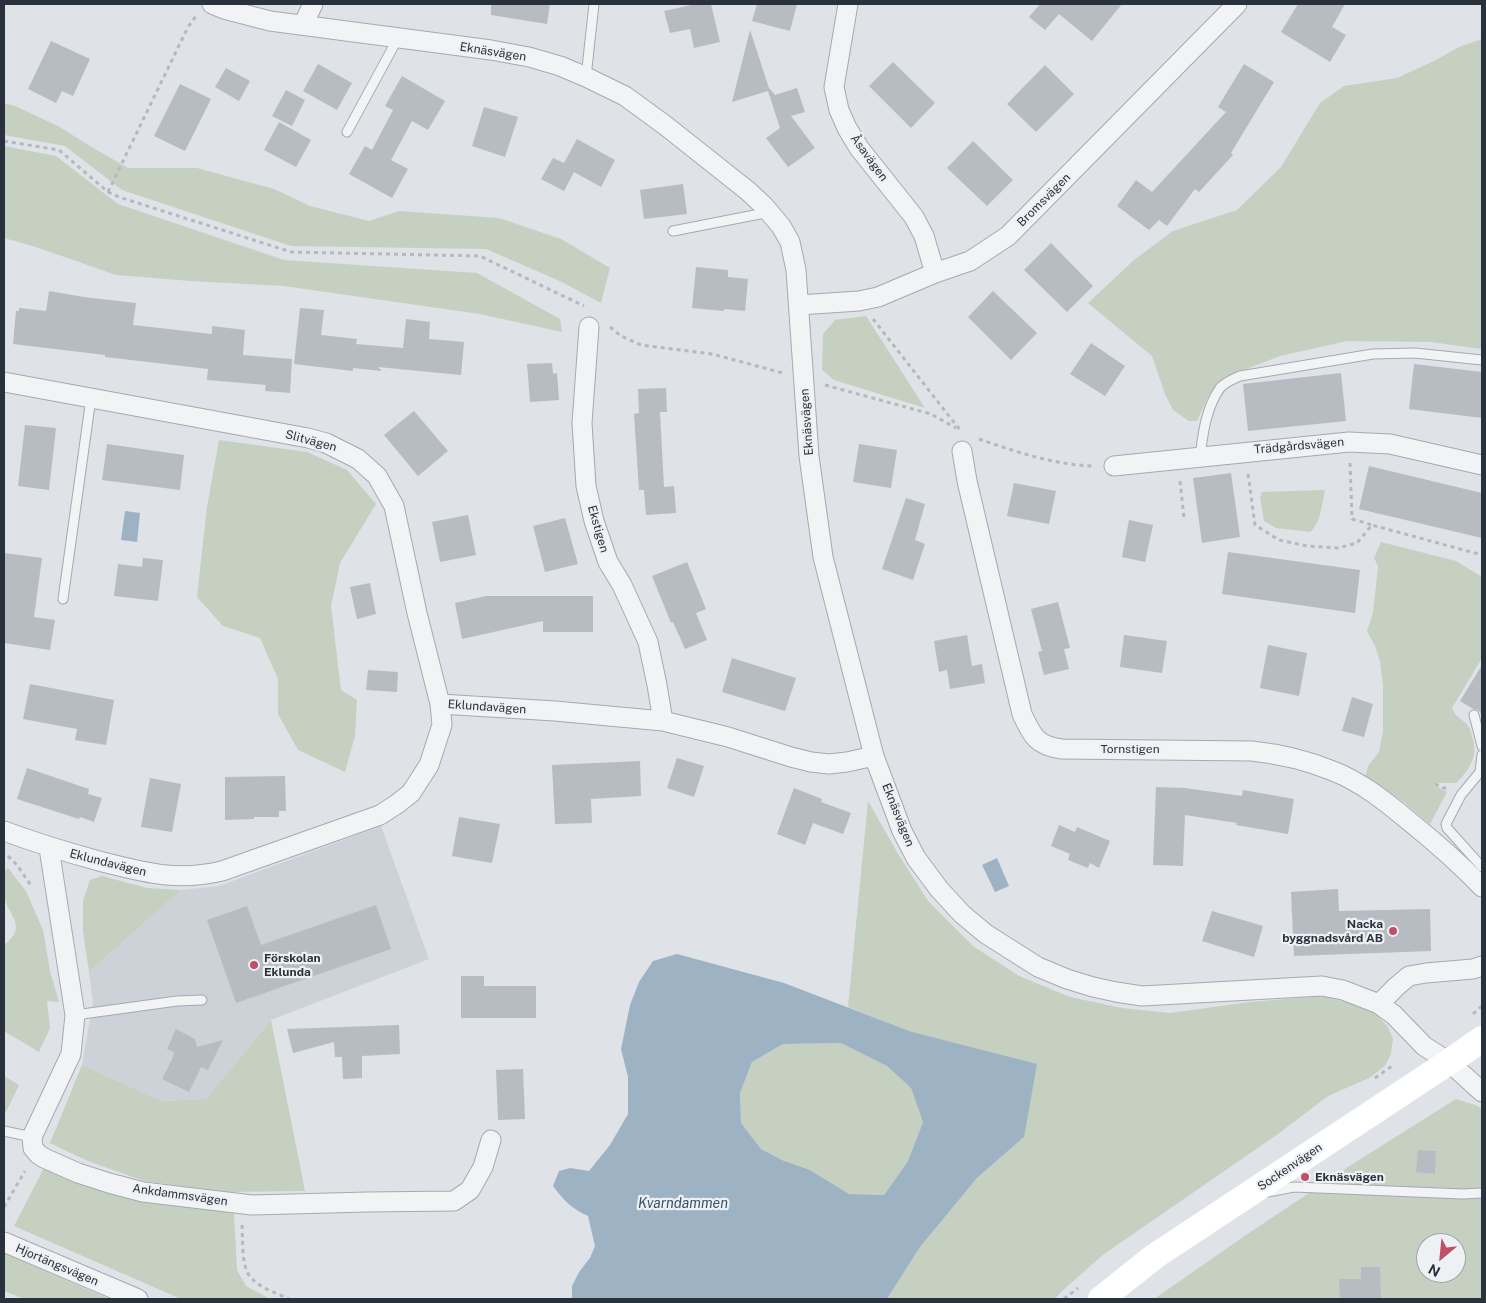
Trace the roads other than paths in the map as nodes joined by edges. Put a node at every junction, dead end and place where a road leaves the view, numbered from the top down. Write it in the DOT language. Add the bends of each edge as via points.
graph roads {
  1 [pos="313,4"];
  2 [pos="594,4"];
  3 [pos="848,4"];
  4 [pos="1237,4"];
  5 [pos="205,9"];
  6 [pos="303,25"];
  7 [pos="398,38"];
  8 [pos="586,77"];
  9 [pos="347,132"];
  10 [pos="770,212"];
  11 [pos="673,231"];
  12 [pos="935,273"];
  13 [pos="799,305"];
  14 [pos="598,326"];
  15 [pos="1482,360"];
  16 [pos="4,382"];
  17 [pos="91,398"];
  18 [pos="963,441"];
  19 [pos="1200,456"];
  20 [pos="1482,465"];
  21 [pos="1114,466"];
  22 [pos="64,599"];
  23 [pos="440,704"];
  24 [pos="1474,715"];
  25 [pos="663,721"];
  26 [pos="1482,746"];
  27 [pos="1482,755"];
  28 [pos="874,756"];
  29 [pos="4,831"];
  30 [pos="49,848"];
  31 [pos="1482,867"];
  32 [pos="1482,887"];
  33 [pos="1482,966"];
  34 [pos="202,1000"];
  35 [pos="1379,1004"];
  36 [pos="75,1015"];
  37 [pos="1482,1039"];
  38 [pos="1449,1062"];
  39 [pos="1482,1092"];
  40 [pos="4,1131"];
  41 [pos="32,1137"];
  42 [pos="491,1140"];
  43 [pos="1482,1193"];
  44 [pos="1246,1196"];
  45 [pos="4,1242"];
  46 [pos="138,1299"];
  47 [pos="1101,1299"];
  1 -- 6 [label="street"];
  2 -- 8 [label="lane"];
  3 -- 12 [label="street, Åsavägen" via="834,87 839,110 859,148 914,216"];
  4 -- 12 [label="street, Bromsvägen" via="1008,236 970,261"];
  5 -- 6 [label="street, Eknäsvägen" via="224,9 270,21"];
  6 -- 7 [label="street, Eknäsvägen"];
  7 -- 8 [label="street, Eknäsvägen" via="529,57"];
  7 -- 9 [label="lane"];
  8 -- 10 [label="street, Eknäsvägen" via="625,96 748,191"];
  10 -- 11 [label="lane"];
  10 -- 13 [label="street, Eknäsvägen" via="790,242"];
  12 -- 13 [label="street, Bromsvägen" via="878,297"];
  13 -- 28 [label="street, Eknäsvägen" via="809,456 823,558"];
  14 -- 25 [label="street, Ekstigen" via="582,423 586,486 608,562 648,642"];
  15 -- 19 [label="lane" via="1415,353 1373,354 1240,376 1220,388 1208,411"];
  16 -- 17 [label="street, Slitvägen"];
  17 -- 22 [label="lane"];
  17 -- 23 [label="street, Slitvägen" via="308,438 358,459 377,476 394,506"];
  18 -- 32 [label="street, Tornstigen" via="967,481 1022,714 1037,741 1050,748 1062,749 1252,750 1302,759 1369,789 1445,851"];
  19 -- 20 [label="street, Trädgårdsvägen" via="1357,442 1390,444"];
  19 -- 21 [label="street, Trädgårdsvägen"];
  23 -- 25 [label="street, Eklundavägen"];
  23 -- 30 [label="street, Eklundavägen" via="442,725 429,765 412,793 380,815 207,874 168,876 144,873"];
  24 -- 26 [label="lane"];
  25 -- 28 [label="street, Eklundavägen" via="811,762 829,764"];
  27 -- 31 [label="lane" via="1480,772 1461,795 1446,824"];
  28 -- 35 [label="street, Eknäsvägen" via="902,832 939,889 986,934 1038,967 1093,987 1142,996 1322,986 1343,990"];
  29 -- 30 [label="street, Eklundavägen"];
  30 -- 36 [label="street"];
  33 -- 35 [label="street" via="1409,976"];
  34 -- 36 [label="lane"];
  35 -- 38 [label="street, Eknäsvägen" via="1424,1046"];
  36 -- 41 [label="street" via="71,1054"];
  37 -- 38 [label="street, Sockenvägen"];
  38 -- 39 [label="street, Eknäsvägen"];
  38 -- 44 [label="street, Sockenvägen"];
  40 -- 41 [label="lane"];
  41 -- 42 [label="street, Ankdammsvägen" via="38,1154 101,1180 143,1192 252,1205 454,1201 470,1190 483,1167"];
  43 -- 44 [label="lane" via="1294,1187"];
  44 -- 47 [label="street, Sockenvägen" via="1155,1256"];
  45 -- 46 [label="street, Hjortängsvägen"];
}
